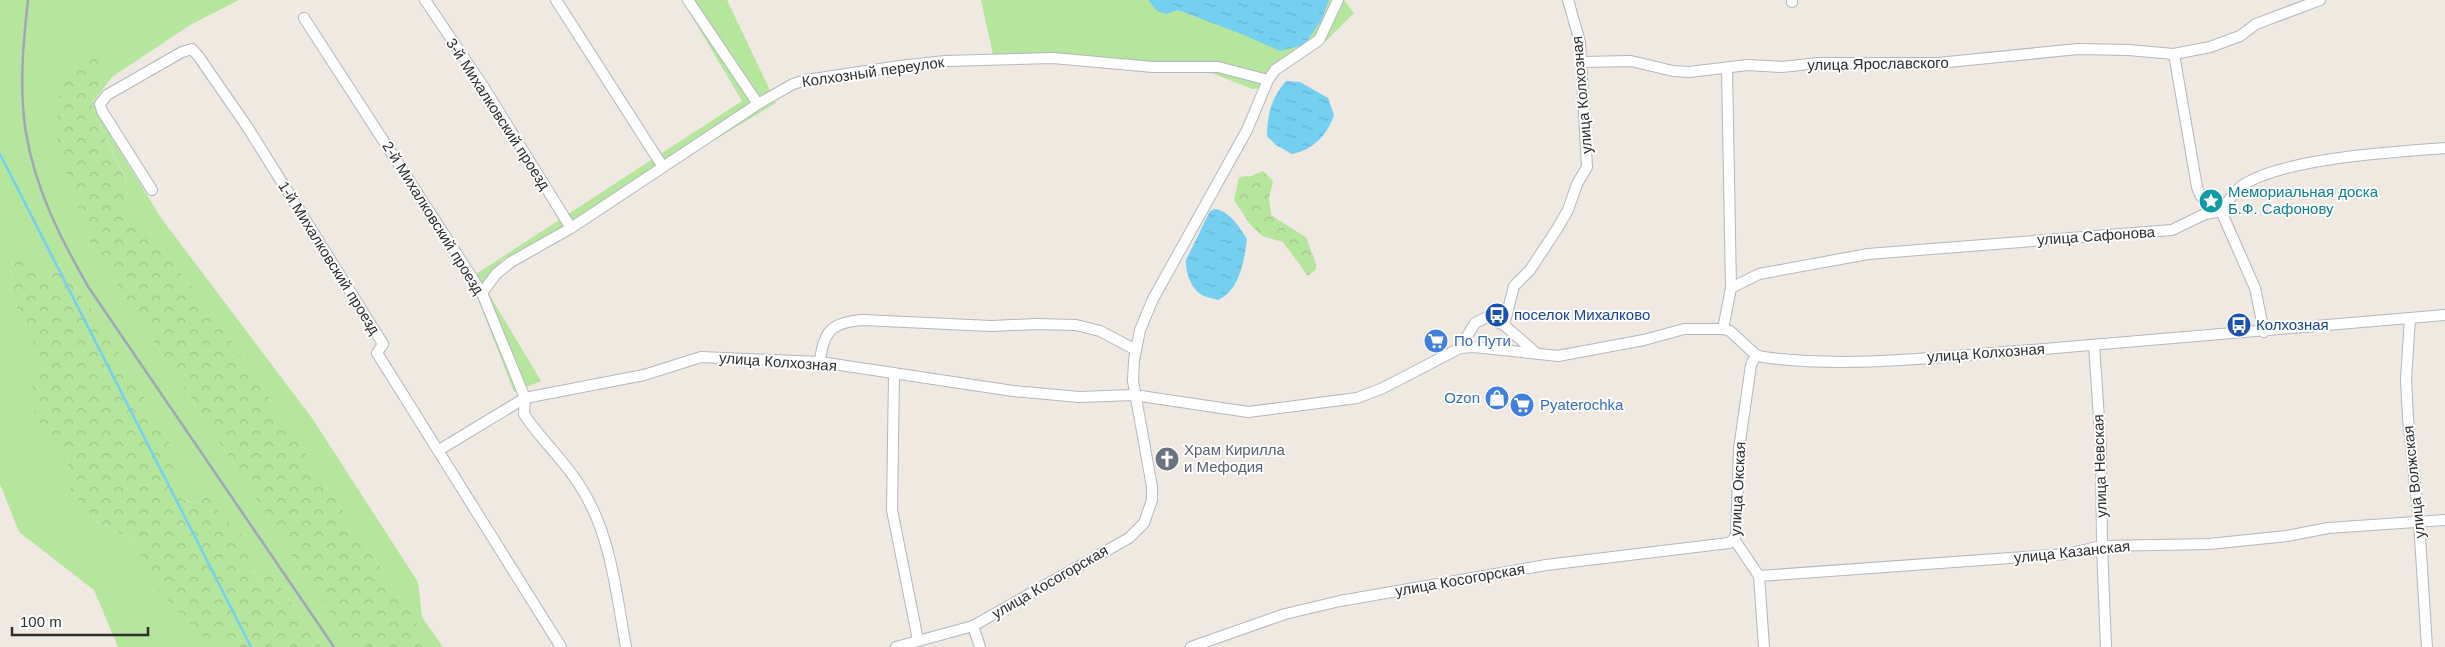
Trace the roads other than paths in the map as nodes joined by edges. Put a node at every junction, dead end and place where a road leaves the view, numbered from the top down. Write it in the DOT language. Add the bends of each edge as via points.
graph roads {
  1 [pos="425,0"];
  2 [pos="556,0"];
  3 [pos="688,0"];
  4 [pos="1338,0"];
  5 [pos="1568,0"];
  6 [pos="2320,0"];
  7 [pos="304,18"];
  8 [pos="2174,54"];
  9 [pos="1582,62"];
  10 [pos="1727,68"];
  11 [pos="1268,80"];
  12 [pos="758,104"];
  13 [pos="2445,148"];
  14 [pos="663,167"];
  15 [pos="152,190"];
  16 [pos="2221,211"];
  17 [pos="571,228"];
  18 [pos="1732,288"];
  19 [pos="482,293"];
  20 [pos="2445,315"];
  21 [pos="2410,318"];
  22 [pos="1506,322"];
  23 [pos="1724,329"];
  24 [pos="2264,332"];
  25 [pos="2094,345"];
  26 [pos="1460,348"];
  27 [pos="1136,350"];
  28 [pos="1539,355"];
  29 [pos="1756,355"];
  30 [pos="820,362"];
  31 [pos="894,374"];
  32 [pos="1134,395"];
  33 [pos="525,398"];
  34 [pos="439,450"];
  35 [pos="2445,520"];
  36 [pos="2419,522"];
  37 [pos="1734,539"];
  38 [pos="2102,546"];
  39 [pos="1758,576"];
  40 [pos="973,626"];
  41 [pos="918,640"];
  42 [pos="561,647"];
  43 [pos="626,647"];
  44 [pos="896,647"];
  45 [pos="980,647"];
  46 [pos="1191,647"];
  47 [pos="1764,647"];
  48 [pos="2106,647"];
  49 [pos="2427,647"];
  1 -- 17 [label="street, 3-й Михалковский проезд"];
  2 -- 14 [label="street"];
  3 -- 12 [label="street"];
  4 -- 11 [label="street" via="1319,40 1275,70"];
  5 -- 9 [label="street, улица Колхозная"];
  6 -- 8 [label="street, улица Ярославского" via="2256,24 2240,36 2210,47"];
  7 -- 19 [label="street, 2-й Михалковский проезд"];
  8 -- 10 [label="street, улица Ярославского" via="2078,49 1938,63 1818,63"];
  8 -- 16 [label="street" via="2197,186 2206,204"];
  9 -- 10 [label="street, улица Ярославского" via="1631,61 1689,72"];
  9 -- 22 [label="street, улица Колхозная" via="1587,167 1557,229 1530,270 1514,286"];
  10 -- 18 [label="street"];
  11 -- 12 [label="street, Колхозный переулок" via="1218,67 1153,67 1072,58 988,59 900,66 806,80"];
  11 -- 27 [label="street, улица Косогорская" via="1247,130 1153,299 1140,330"];
  12 -- 14 [label="street, Колхозный переулок"];
  13 -- 16 [label="street" via="2356,157 2282,170 2243,184"];
  14 -- 17 [label="street, Колхозный переулок"];
  15 -- 34 [label="street, 1-й Михалковский проезд" via="100,104 107,95 192,49 248,128 384,344 377,353"];
  16 -- 18 [label="street, улица Сафонова" via="2204,214 2172,230 1845,257 1759,274"];
  16 -- 24 [label="street" via="2254,288"];
  17 -- 19 [label="street, Колхозный переулок" via="506,266"];
  18 -- 23 [label="street"];
  19 -- 33 [label="street, 2-й Михалковский проезд"];
  20 -- 21 [label="street, улица Колхозная"];
  21 -- 24 [label="street, улица Колхозная"];
  21 -- 36 [label="street, улица Волжская" via="2406,380"];
  22 -- 26 [label="street" via="1477,316"];
  22 -- 28 [label="street"];
  23 -- 28 [label="street" via="1684,329 1568,355"];
  23 -- 29 [label="street"];
  24 -- 25 [label="street, улица Колхозная"];
  25 -- 29 [label="street, улица Колхозная" via="1854,361"];
  25 -- 38 [label="street, улица Невская" via="2102,448"];
  26 -- 28 [label="street" via="1499,348"];
  26 -- 32 [label="street, улица Колхозная" via="1383,388 1347,399 1248,412"];
  27 -- 30 [label="street" via="1100,332 1071,324 982,326 862,320 832,328"];
  27 -- 32 [label="street, улица Косогорская" via="1132,372"];
  29 -- 37 [label="street, улица Окская" via="1751,365 1739,449"];
  30 -- 31 [label="street, улица Колхозная"];
  30 -- 33 [label="street, улица Колхозная" via="696,358 644,375"];
  31 -- 32 [label="street, улица Колхозная" via="961,385 1071,396"];
  31 -- 41 [label="street" via="892,510"];
  32 -- 40 [label="street, улица Косогорская" via="1152,488 1148,516 1134,534"];
  33 -- 34 [label="street, улица Колхозная"];
  33 -- 43 [label="street, 2-й Михалковский проезд" via="524,414 580,486 598,520"];
  34 -- 42 [label="street, 1-й Михалковский проезд"];
  35 -- 36 [label="street, улица Казанская"];
  36 -- 38 [label="street, улица Казанская" via="2328,528 2209,544"];
  36 -- 49 [label="street, улица Волжская"];
  37 -- 39 [label="street, улица Окская"];
  37 -- 46 [label="street, улица Косогорская" via="1546,565 1340,601 1285,614"];
  38 -- 39 [label="street, улица Казанская" via="2066,554"];
  38 -- 48 [label="street, улица Невская"];
  39 -- 47 [label="street, улица Окская"];
  40 -- 41 [label="street, улица Косогорская"];
  40 -- 45 [label="street"];
  41 -- 44 [label="street, улица Косогорская"];
}
